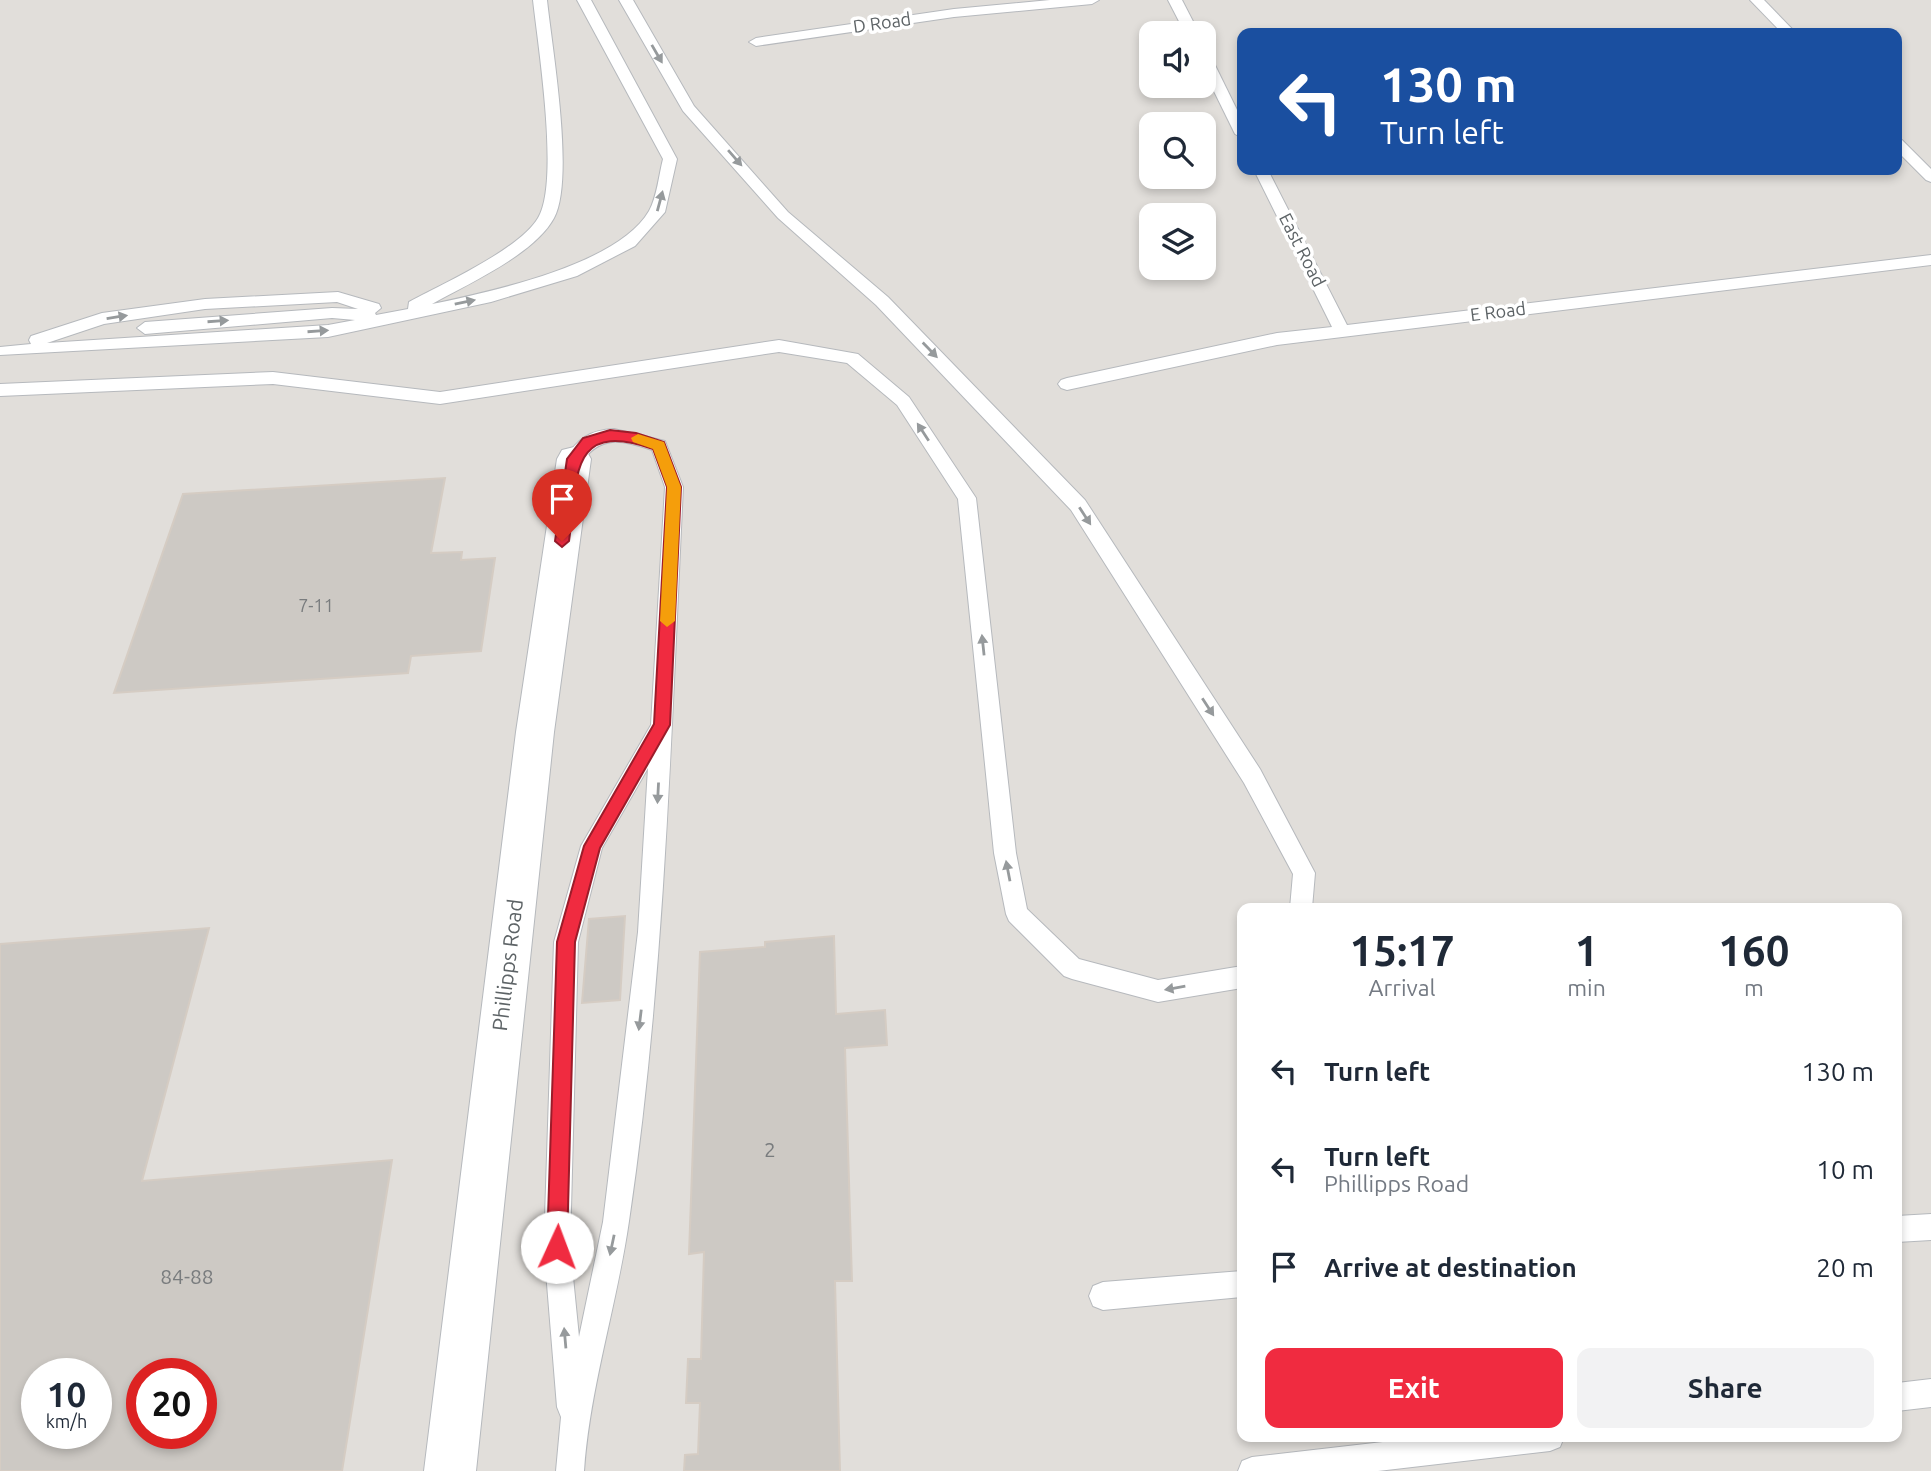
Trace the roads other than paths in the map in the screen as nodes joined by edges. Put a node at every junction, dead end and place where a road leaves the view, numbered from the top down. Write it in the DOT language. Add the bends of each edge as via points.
graph roads {
  1 [pos="540,0"];
  2 [pos="584,0"];
  3 [pos="626,0"];
  4 [pos="1092,0"];
  5 [pos="1175,0"];
  6 [pos="1757,0"];
  7 [pos="1186,21"];
  8 [pos="1784,28"];
  9 [pos="756,42"];
  10 [pos="1216,81"];
  11 [pos="1237,124"];
  12 [pos="1902,148"];
  13 [pos="1264,175"];
  14 [pos="1931,177"];
  15 [pos="1931,260"];
  16 [pos="398,316"];
  17 [pos="1342,331"];
  18 [pos="3,351"];
  19 [pos="1067,384"];
  20 [pos="0,390"];
  21 [pos="573,459"];
  22 [pos="662,725"];
  23 [pos="1301,903"];
  24 [pos="1237,978"];
  25 [pos="1931,1227"];
  26 [pos="1902,1230"];
  27 [pos="1237,1284"];
  28 [pos="1103,1296"];
  29 [pos="1931,1393"];
  30 [pos="1902,1396"];
  31 [pos="573,1430"];
  32 [pos="1506,1442"];
  33 [pos="450,1471"];
  34 [pos="570,1471"];
  35 [pos="1252,1471"];
  1 -- 16 [label="lane" via="556,177 547,218 514,249"];
  16 -- 2 [label="lane, one-way" via="485,298 571,272 629,242 657,212 670,159"];
  3 -- 23 [label="lane, one-way" via="688,108 783,215 882,301 1078,505 1252,775 1304,873"];
  4 -- 9 [label="lane, D Road" via="954,13"];
  5 -- 7 [label="lane"];
  6 -- 8 [label="lane"];
  10 -- 11 [label="lane"];
  12 -- 14 [label="lane"];
  13 -- 17 [label="lane, East Road"];
  15 -- 17 [label="lane, E Road"];
  18 -- 16 [label="lane, one-way" via="328,331"];
  18 -- 16 [label="lane, one-way" via="102,319 205,304 338,297"];
  17 -- 19 [label="lane, E Road" via="1278,339"];
  24 -- 20 [label="lane, one-way" via="1158,991 1072,968 1017,914 1005,853 967,498 904,401 852,358 779,346 440,398 273,378"];
  21 -- 22 [label="lane" via="588,442 610,435 636,438 659,446 674,487"];
  21 -- 33 [label="street, Phillipps Road" via="535,732"];
  22 -- 31 [label="lane, one-way" via="650,932 618,1209"];
  31 -- 22 [label="lane, one-way" via="557,1247 566,942 592,846"];
  25 -- 26 [label="lane"];
  27 -- 28 [label="lane"];
  29 -- 30 [label="lane"];
  31 -- 34 [label="lane"];
  32 -- 35 [label="lane"];
}
